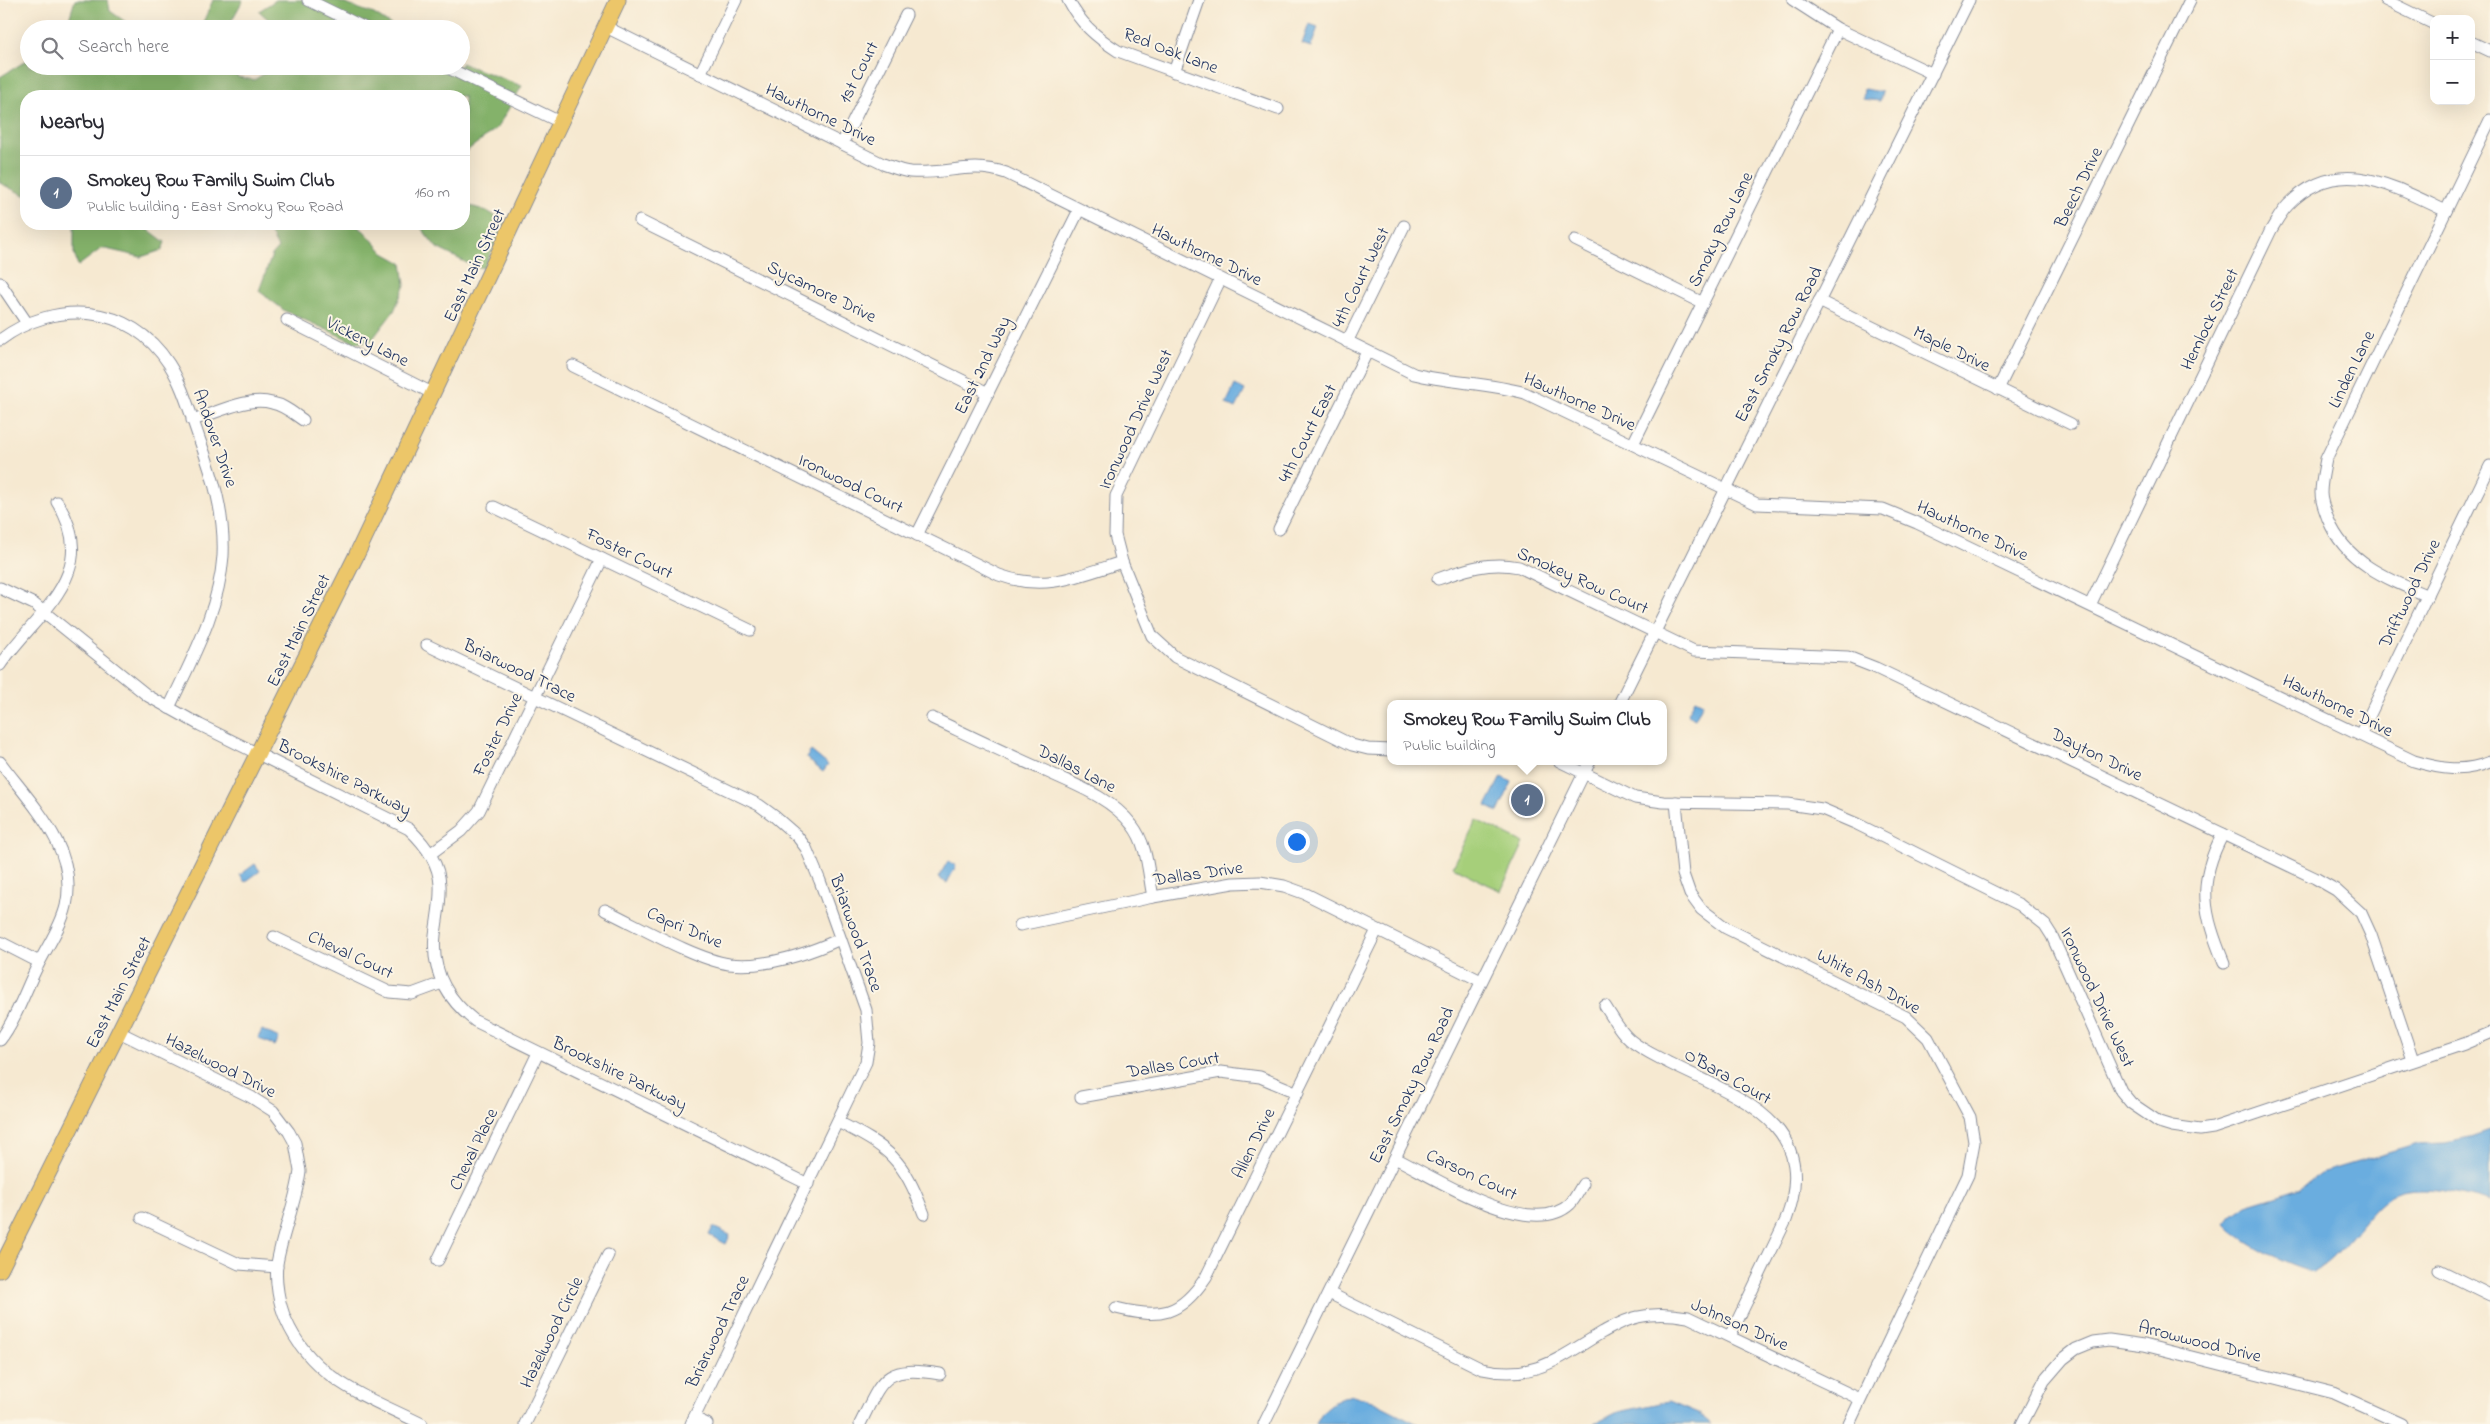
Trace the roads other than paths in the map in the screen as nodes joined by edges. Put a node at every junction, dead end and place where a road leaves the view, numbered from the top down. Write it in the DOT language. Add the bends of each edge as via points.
graph roads {
  1 [pos="308,0"];
  2 [pos="618,0"];
  3 [pos="736,0"];
  4 [pos="1068,0"];
  5 [pos="1199,0"];
  6 [pos="1793,0"];
  7 [pos="1969,0"];
  8 [pos="2190,0"];
  9 [pos="2385,0"];
  10 [pos="906,15"];
  11 [pos="349,20"];
  12 [pos="2430,22"];
  13 [pos="606,27"];
  14 [pos="1838,30"];
  15 [pos="2475,44"];
  16 [pos="2490,51"];
  17 [pos="1174,72"];
  18 [pos="700,74"];
  19 [pos="1933,74"];
  20 [pos="463,75"];
  21 [pos="1278,108"];
  22 [pos="2490,120"];
  23 [pos="562,123"];
  24 [pos="842,144"];
  25 [pos="1078,210"];
  26 [pos="2446,211"];
  27 [pos="640,221"];
  28 [pos="1404,226"];
  29 [pos="1575,240"];
  30 [pos="1220,280"];
  31 [pos="0,283"];
  32 [pos="1819,301"];
  33 [pos="1703,303"];
  34 [pos="287,320"];
  35 [pos="27,323"];
  36 [pos="0,340"];
  37 [pos="1347,342"];
  38 [pos="1367,352"];
  39 [pos="573,366"];
  40 [pos="1998,389"];
  41 [pos="988,393"];
  42 [pos="434,394"];
  43 [pos="192,420"];
  44 [pos="303,420"];
  45 [pos="2070,424"];
  46 [pos="1633,444"];
  47 [pos="2490,466"];
  48 [pos="1725,490"];
  49 [pos="57,502"];
  50 [pos="494,507"];
  51 [pos="1278,529"];
  52 [pos="917,535"];
  53 [pos="602,559"];
  54 [pos="1122,562"];
  55 [pos="1438,579"];
  56 [pos="0,588"];
  57 [pos="2428,596"];
  58 [pos="2090,605"];
  59 [pos="44,612"];
  60 [pos="750,630"];
  61 [pos="1654,632"];
  62 [pos="427,645"];
  63 [pos="0,665"];
  64 [pos="535,696"];
  65 [pos="1621,700"];
  66 [pos="169,708"];
  67 [pos="932,718"];
  68 [pos="2360,735"];
  69 [pos="1387,750"];
  70 [pos="258,753"];
  71 [pos="0,762"];
  72 [pos="2490,762"];
  73 [pos="1567,765"];
  74 [pos="1588,765"];
  75 [pos="1584,774"];
  76 [pos="1676,802"];
  77 [pos="2223,834"];
  78 [pos="430,854"];
  79 [pos="1154,897"];
  80 [pos="605,910"];
  81 [pos="1020,925"];
  82 [pos="1377,930"];
  83 [pos="274,937"];
  84 [pos="840,939"];
  85 [pos="0,942"];
  86 [pos="39,962"];
  87 [pos="2224,963"];
  88 [pos="1481,981"];
  89 [pos="442,983"];
  90 [pos="1606,1006"];
  91 [pos="119,1032"];
  92 [pos="2490,1033"];
  93 [pos="0,1040"];
  94 [pos="538,1053"];
  95 [pos="2413,1060"];
  96 [pos="1298,1093"];
  97 [pos="1082,1097"];
  98 [pos="838,1122"];
  99 [pos="1395,1158"];
  100 [pos="808,1184"];
  101 [pos="1582,1184"];
  102 [pos="924,1214"];
  103 [pos="142,1218"];
  104 [pos="608,1254"];
  105 [pos="438,1260"];
  106 [pos="277,1267"];
  107 [pos="0,1270"];
  108 [pos="2439,1270"];
  109 [pos="1329,1294"];
  110 [pos="2490,1295"];
  111 [pos="1116,1308"];
  112 [pos="1730,1336"];
  113 [pos="940,1374"];
  114 [pos="1860,1399"];
  115 [pos="692,1421"];
  116 [pos="422,1424"];
  117 [pos="525,1424"];
  118 [pos="707,1424"];
  119 [pos="860,1424"];
  120 [pos="1264,1424"];
  121 [pos="1848,1424"];
  122 [pos="2022,1424"];
  123 [pos="2402,1424"];
  1 -- 11 [label="street"];
  2 -- 13 [label="main road, East Main Street"];
  3 -- 18 [label="street"];
  4 -- 17 [label="street, Red Oak Lane" via="1086,27 1101,40 1118,51"];
  5 -- 17 [label="street"];
  6 -- 14 [label="street"];
  7 -- 19 [label="street, East Smoky Row Road"];
  8 -- 40 [label="street, Beech Drive"];
  9 -- 12 [label="street"];
  10 -- 24 [label="street, 1st Court"];
  13 -- 18 [label="street, Hawthorne Drive"];
  13 -- 23 [label="main road, East Main Street"];
  14 -- 19 [label="street"];
  14 -- 33 [label="street, Smoky Row Lane"];
  15 -- 16 [label="street"];
  17 -- 21 [label="street, Red Oak Lane"];
  18 -- 24 [label="street, Hawthorne Drive"];
  19 -- 32 [label="street, East Smoky Row Road"];
  20 -- 23 [label="street"];
  22 -- 26 [label="street, Linden Lane"];
  23 -- 42 [label="main road, East Main Street"];
  24 -- 25 [label="street, Hawthorne Drive" via="908,172 973,166 990,168"];
  25 -- 30 [label="street, Hawthorne Drive"];
  25 -- 41 [label="street, East 2nd Way"];
  26 -- 57 [label="street, Linden Lane" via="2326,459 2321,495 2331,527 2353,557"];
  26 -- 58 [label="street, Hemlock Street" via="2388,184 2351,177 2320,183 2302,192 2286,206 2267,239"];
  27 -- 41 [label="street, Sycamore Drive"];
  28 -- 37 [label="street, 4th Court West"];
  29 -- 33 [label="street"];
  30 -- 37 [label="street, Hawthorne Drive"];
  30 -- 54 [label="street, Ironwood Drive West" via="1116,496 1115,534"];
  31 -- 35 [label="street"];
  32 -- 40 [label="street, Maple Drive"];
  32 -- 48 [label="street, East Smoky Row Road"];
  33 -- 46 [label="street, Smoky Row Lane"];
  34 -- 42 [label="street, Vickery Lane"];
  35 -- 36 [label="street, Andover Drive"];
  35 -- 43 [label="street, Andover Drive" via="52,314 74,312 117,320 144,336 165,359"];
  37 -- 38 [label="street, Hawthorne Drive"];
  38 -- 46 [label="street, Hawthorne Drive" via="1414,374 1525,393"];
  38 -- 51 [label="street, 4th Court East"];
  39 -- 52 [label="street, Ironwood Court"];
  40 -- 45 [label="street, Maple Drive"];
  41 -- 52 [label="street, East 2nd Way"];
  42 -- 70 [label="main road, East Main Street"];
  43 -- 44 [label="street" via="260,402 281,406"];
  43 -- 66 [label="street, Andover Drive" via="215,486 222,523 220,582 209,623"];
  46 -- 48 [label="street, Hawthorne Drive"];
  47 -- 57 [label="street, Driftwood Drive"];
  48 -- 58 [label="street, Hawthorne Drive" via="1757,504 1883,509 1917,522"];
  48 -- 61 [label="street, East Smoky Row Road"];
  49 -- 59 [label="street" via="73,534 72,559 64,584"];
  50 -- 53 [label="street, Foster Court"];
  52 -- 54 [label="street, Ironwood Court" via="999,575 1028,583 1054,583"];
  53 -- 60 [label="street, Foster Court"];
  53 -- 64 [label="street, Foster Drive"];
  54 -- 69 [label="street, Ironwood Drive West" via="1152,636 1174,657 1352,745 1368,750"];
  55 -- 61 [label="street, Smokey Row Court" via="1478,565 1501,563 1518,566"];
  56 -- 59 [label="street, Brookshire Parkway"];
  57 -- 68 [label="street, Driftwood Drive"];
  58 -- 68 [label="street, Hawthorne Drive"];
  59 -- 63 [label="street"];
  59 -- 66 [label="street, Brookshire Parkway" via="136,688"];
  61 -- 65 [label="street, East Smoky Row Road"];
  61 -- 77 [label="street, Dayton Drive" via="1694,651 1848,657"];
  62 -- 64 [label="street, Briarwood Trace"];
  64 -- 78 [label="street, Foster Drive" via="479,811 461,831"];
  64 -- 84 [label="street, Briarwood Trace" via="774,816 806,848"];
  66 -- 70 [label="street, Brookshire Parkway"];
  67 -- 79 [label="street, Dallas Lane" via="1089,792 1116,808 1139,836"];
  68 -- 72 [label="street, Hawthorne Drive" via="2436,768 2464,769"];
  70 -- 78 [label="street, Brookshire Parkway" via="397,821 420,839"];
  70 -- 91 [label="main road, East Main Street"];
  71 -- 86 [label="street" via="58,841 67,868 66,907"];
  73 -- 75 [label="street, Ironwood Drive West"];
  74 -- 75 [label="street, East Smoky Row Road"];
  75 -- 76 [label="street, Ironwood Drive West" via="1633,797"];
  75 -- 88 [label="street, East Smoky Row Road"];
  76 -- 95 [label="street, Ironwood Drive West" via="1788,804 1822,809 2020,904 2045,925 2052,936 2121,1091 2131,1103 2159,1122 2187,1129 2213,1128"];
  76 -- 114 [label="street, White Ash Drive" via="1683,874 1690,894 1701,909 1726,928 1860,992 1911,1021 1928,1038 1970,1117 1974,1142 1968,1175"];
  77 -- 87 [label="street" via="2208,872 2206,893 2209,925"];
  77 -- 95 [label="street, Dayton Drive" via="2336,890 2361,913 2372,935"];
  78 -- 89 [label="street, Brookshire Parkway" via="440,884 434,950"];
  79 -- 81 [label="street, Dallas Drive"];
  79 -- 82 [label="street, Dallas Drive" via="1233,883 1268,883 1306,894"];
  80 -- 84 [label="street, Capri Drive" via="690,951 729,964 773,962"];
  82 -- 88 [label="street, Dallas Drive"];
  82 -- 96 [label="street, Allen Drive"];
  83 -- 89 [label="street, Cheval Court" via="388,992 412,994"];
  84 -- 98 [label="street, Briarwood Trace" via="866,1010 869,1043 860,1078"];
  85 -- 86 [label="street"];
  86 -- 93 [label="street"];
  88 -- 99 [label="street, East Smoky Row Road"];
  89 -- 94 [label="street, Brookshire Parkway" via="448,994 475,1021"];
  90 -- 112 [label="street, O'Bara Court" via="1620,1030 1642,1049 1757,1108 1775,1125 1790,1153 1795,1182 1793,1200"];
  91 -- 106 [label="street, Hazelwood Drive" via="251,1098 273,1111 290,1132 300,1171"];
  91 -- 107 [label="main road, East Main Street"];
  92 -- 95 [label="street, Ironwood Drive West"];
  94 -- 100 [label="street, Brookshire Parkway"];
  94 -- 105 [label="street, Cheval Place"];
  96 -- 97 [label="street, Dallas Court" via="1260,1077 1221,1072"];
  96 -- 111 [label="street, Allen Drive" via="1195,1293 1182,1305 1162,1314 1143,1315"];
  98 -- 100 [label="street, Briarwood Trace"];
  98 -- 102 [label="street" via="872,1140 896,1159 905,1171"];
  99 -- 101 [label="street, Carson Court" via="1491,1206 1519,1215 1544,1214 1561,1209 1570,1204"];
  99 -- 109 [label="street, East Smoky Row Road"];
  100 -- 115 [label="street, Briarwood Trace"];
  103 -- 106 [label="street" via="239,1264"];
  104 -- 117 [label="street, Hazelwood Circle"];
  106 -- 116 [label="street, Hazelwood Drive" via="282,1310 292,1335 308,1357 338,1382"];
  108 -- 110 [label="street"];
  109 -- 112 [label="street, Johnson Drive" via="1482,1369 1498,1373 1517,1373 1552,1364 1616,1325 1637,1317 1658,1314 1688,1317"];
  109 -- 120 [label="street, East Smoky Row Road"];
  112 -- 114 [label="street, Johnson Drive"];
  113 -- 119 [label="street" via="900,1370 890,1376 880,1385"];
  114 -- 121 [label="street, White Ash Drive"];
  115 -- 118 [label="street"];
  122 -- 123 [label="street, Arrowwood Drive" via="2044,1381 2063,1359 2076,1349 2109,1340 2144,1345 2334,1394"];
}
